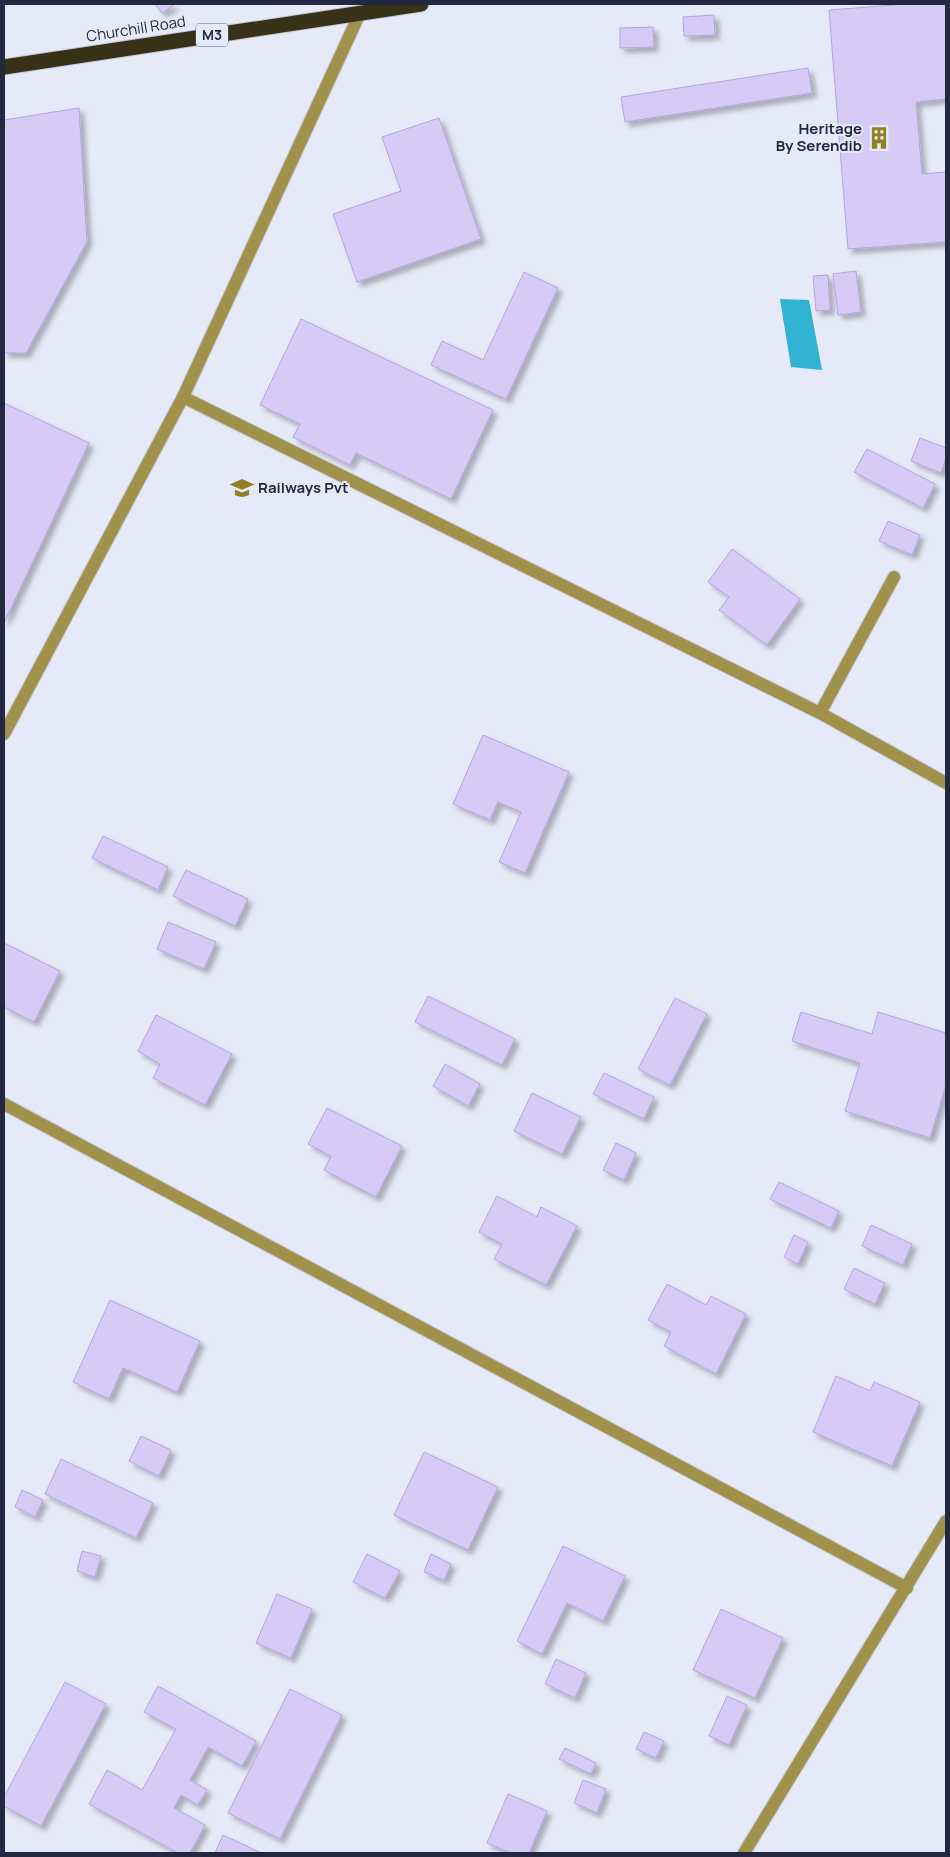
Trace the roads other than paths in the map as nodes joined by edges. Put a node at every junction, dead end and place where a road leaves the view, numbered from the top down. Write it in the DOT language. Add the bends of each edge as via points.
graph roads {
  1 [pos="421,4"];
  2 [pos="360,13"];
  3 [pos="4,67"];
  4 [pos="183,397"];
  5 [pos="894,577"];
  6 [pos="820,713"];
  7 [pos="4,734"];
  8 [pos="946,783"];
  9 [pos="4,1104"];
  10 [pos="946,1522"];
  11 [pos="908,1588"];
  12 [pos="744,1853"];
  1 -- 2 [label="highway, Churchill Road / M3"];
  2 -- 3 [label="highway, Churchill Road / M3"];
  2 -- 4 [label="street"];
  4 -- 6 [label="street"];
  4 -- 7 [label="street"];
  5 -- 6 [label="street"];
  6 -- 8 [label="street"];
  9 -- 11 [label="street"];
  10 -- 11 [label="street"];
  11 -- 12 [label="street"];
}
